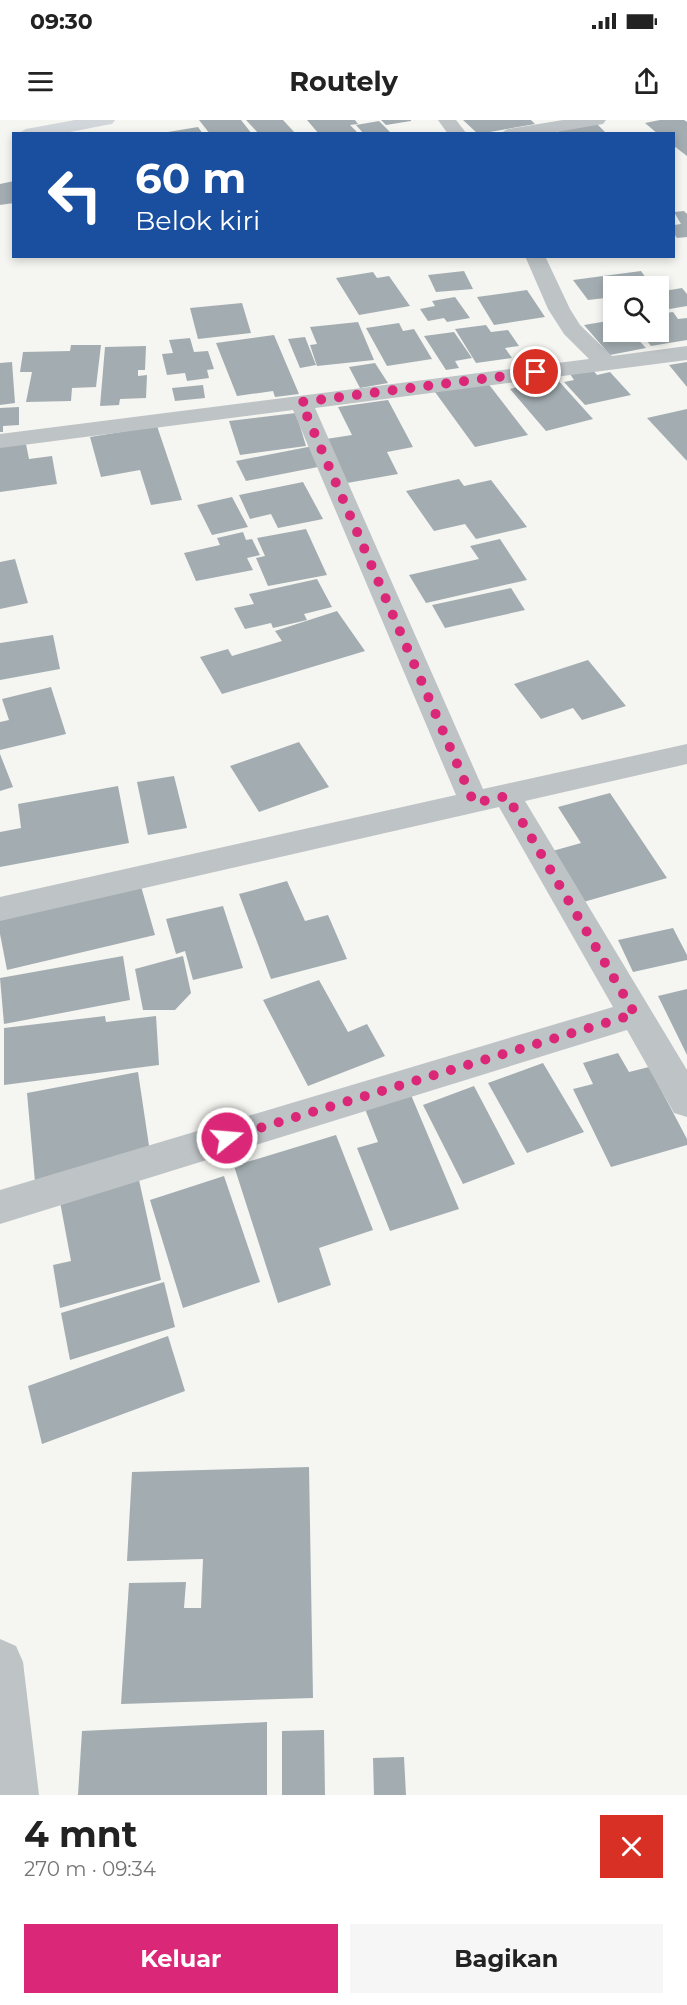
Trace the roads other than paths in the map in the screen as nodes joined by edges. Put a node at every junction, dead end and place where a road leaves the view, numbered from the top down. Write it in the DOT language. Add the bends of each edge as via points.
graph roads {
  1 [pos="106,120"];
  2 [pos="447,120"];
  3 [pos="597,120"];
  4 [pos="37,132"];
  5 [pos="457,132"];
  6 [pos="521,132"];
  7 [pos="536,258"];
  8 [pos="687,353"];
  9 [pos="606,363"];
  10 [pos="301,402"];
  11 [pos="0,441"];
  12 [pos="687,754"];
  13 [pos="507,796"];
  14 [pos="474,803"];
  15 [pos="0,909"];
  16 [pos="635,1014"];
  17 [pos="687,1102"];
  18 [pos="0,1207"];
  19 [pos="0,1662"];
  20 [pos="15,1795"];
  1 -- 4 [label="highway"];
  2 -- 5 [label="street"];
  3 -- 6 [label="street"];
  7 -- 9 [label="street" via="559,309"];
  8 -- 9 [label="street"];
  9 -- 10 [label="street"];
  10 -- 11 [label="street"];
  10 -- 14 [label="street"];
  12 -- 13 [label="street"];
  13 -- 14 [label="street"];
  13 -- 16 [label="street"];
  14 -- 15 [label="street"];
  16 -- 17 [label="street"];
  16 -- 18 [label="street"];
  19 -- 20 [label="street"];
}
